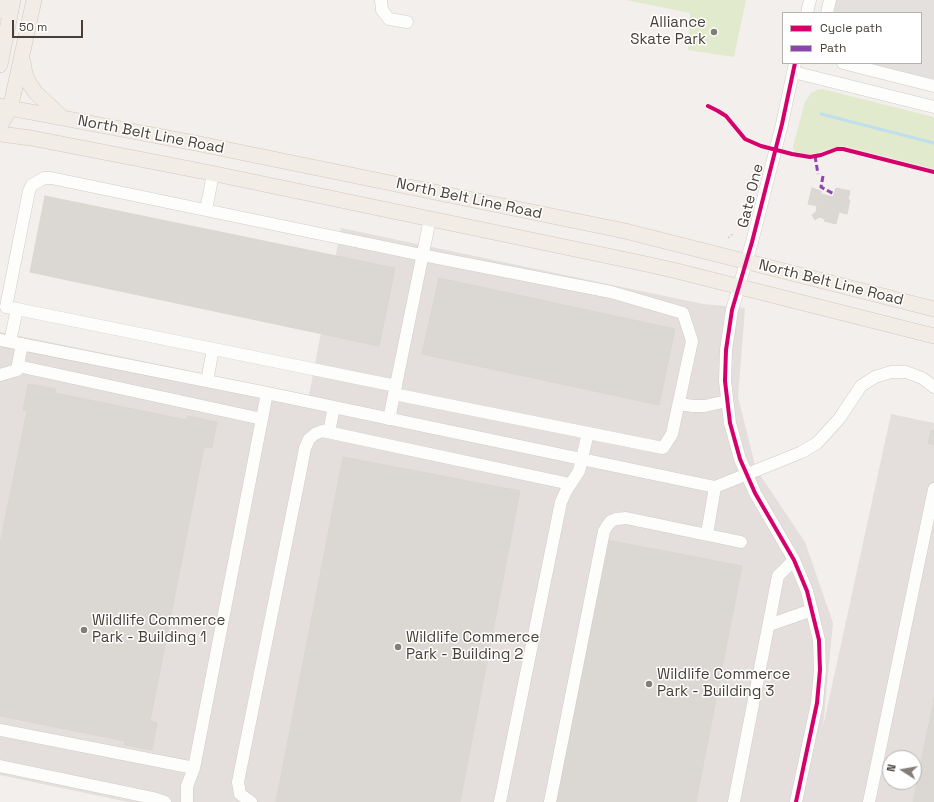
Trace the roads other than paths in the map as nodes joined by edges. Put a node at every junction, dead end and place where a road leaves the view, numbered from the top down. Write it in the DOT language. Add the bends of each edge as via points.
graph roads {
  1 [pos="2,0"];
  2 [pos="13,0"];
  3 [pos="34,0"];
  4 [pos="381,0"];
  5 [pos="810,0"];
  6 [pos="830,0"];
  7 [pos="0,11"];
  8 [pos="807,12"];
  9 [pos="827,12"];
  10 [pos="407,22"];
  11 [pos="22,56"];
  12 [pos="847,64"];
  13 [pos="0,65"];
  14 [pos="794,67"];
  15 [pos="934,86"];
  16 [pos="5,107"];
  17 [pos="934,107"];
  18 [pos="64,118"];
  19 [pos="0,126"];
  20 [pos="0,134"];
  21 [pos="213,174"];
  22 [pos="206,210"];
  23 [pos="430,219"];
  24 [pos="422,255"];
  25 [pos="746,262"];
  26 [pos="739,287"];
  27 [pos="934,308"];
  28 [pos="17,309"];
  29 [pos="934,336"];
  30 [pos="5,341"];
  31 [pos="22,344"];
  32 [pos="213,349"];
  33 [pos="18,366"];
  34 [pos="0,375"];
  35 [pos="207,381"];
  36 [pos="934,387"];
  37 [pos="395,390"];
  38 [pos="267,393"];
  39 [pos="727,401"];
  40 [pos="678,404"];
  41 [pos="334,407"];
  42 [pos="262,419"];
  43 [pos="390,419"];
  44 [pos="329,432"];
  45 [pos="588,433"];
  46 [pos="582,460"];
  47 [pos="747,473"];
  48 [pos="570,484"];
  49 [pos="715,487"];
  50 [pos="934,489"];
  51 [pos="707,534"];
  52 [pos="741,542"];
  53 [pos="794,560"];
  54 [pos="812,610"];
  55 [pos="769,625"];
  56 [pos="0,730"];
  57 [pos="0,766"];
  58 [pos="194,768"];
  59 [pos="165,802"];
  60 [pos="187,802"];
  61 [pos="251,802"];
  62 [pos="500,802"];
  63 [pos="550,802"];
  64 [pos="734,802"];
  65 [pos="796,802"];
  66 [pos="869,802"];
  1 -- 7 [label="main road"];
  2 -- 13 [label="main road"];
  3 -- 11 [label="main road"];
  4 -- 10 [label="street" via="382,10 389,19"];
  5 -- 8 [label="street"];
  6 -- 9 [label="street"];
  11 -- 16 [label="main road"];
  11 -- 18 [label="main road" via="29,84"];
  12 -- 15 [label="street"];
  14 -- 17 [label="street"];
  14 -- 25 [label="street, Gate One"];
  16 -- 18 [label="main road, North Belt Line Road"];
  16 -- 19 [label="main road"];
  18 -- 25 [label="main road, North Belt Line Road" via="625,231"];
  20 -- 21 [label="main road, North Belt Line Road"];
  21 -- 22 [label="street"];
  21 -- 23 [label="main road, North Belt Line Road"];
  22 -- 24 [label="street"];
  22 -- 28 [label="street" via="51,178 38,181 29,191 6,307"];
  23 -- 24 [label="street"];
  23 -- 26 [label="main road, North Belt Line Road" via="632,261"];
  24 -- 37 [label="street"];
  24 -- 40 [label="street" via="611,292 683,313 692,341"];
  25 -- 26 [label="street, Gate One"];
  25 -- 27 [label="main road, North Belt Line Road"];
  26 -- 29 [label="main road, North Belt Line Road"];
  26 -- 39 [label="street, Gate One" via="732,310 726,350"];
  28 -- 30 [label="street"];
  28 -- 32 [label="street"];
  30 -- 31 [label="street"];
  31 -- 33 [label="street"];
  31 -- 35 [label="street"];
  32 -- 35 [label="street"];
  32 -- 37 [label="street"];
  33 -- 34 [label="street" via="17,370"];
  33 -- 42 [label="street"];
  35 -- 38 [label="street"];
  36 -- 47 [label="street" via="922,378 906,372 891,372 875,377 861,386 839,420 816,443 802,452"];
  37 -- 43 [label="street"];
  37 -- 45 [label="street"];
  38 -- 41 [label="street"];
  38 -- 42 [label="street"];
  39 -- 40 [label="street" via="705,406"];
  39 -- 47 [label="street, Gate One" via="730,423"];
  40 -- 45 [label="street" via="672,434 663,448"];
  41 -- 43 [label="street"];
  41 -- 44 [label="street"];
  42 -- 58 [label="street"];
  43 -- 46 [label="street"];
  44 -- 48 [label="street"];
  44 -- 61 [label="street" via="315,434 305,448 238,782 240,794"];
  45 -- 46 [label="street"];
  46 -- 48 [label="street" via="579,471"];
  46 -- 49 [label="street"];
  47 -- 49 [label="street"];
  47 -- 53 [label="street, Gate One" via="755,493"];
  48 -- 62 [label="street" via="561,502"];
  49 -- 51 [label="street"];
  50 -- 66 [label="street"];
  51 -- 52 [label="street"];
  51 -- 63 [label="street" via="626,518 611,521 604,531"];
  53 -- 54 [label="street, Gate One"];
  53 -- 55 [label="street" via="778,576"];
  54 -- 55 [label="street"];
  54 -- 65 [label="street, Gate One" via="819,640 820,670 817,703"];
  55 -- 64 [label="street"];
  56 -- 58 [label="street"];
  57 -- 59 [label="street"];
  58 -- 60 [label="street" via="187,786"];
}
